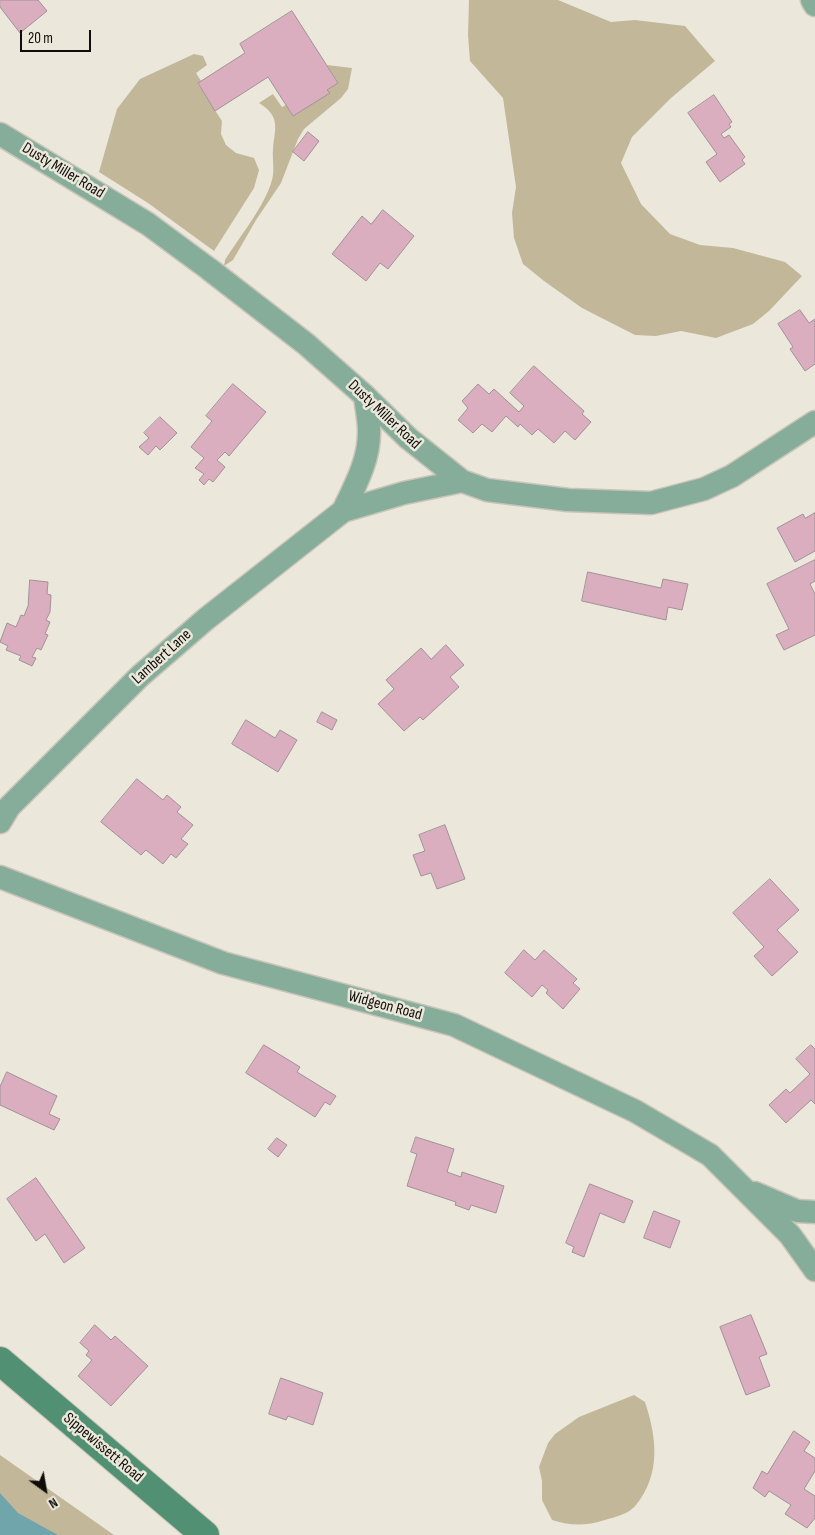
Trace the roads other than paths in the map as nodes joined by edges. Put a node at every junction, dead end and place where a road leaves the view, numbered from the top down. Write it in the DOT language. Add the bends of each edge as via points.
graph roads {
  1 [pos="812,0"];
  2 [pos="815,5"];
  3 [pos="0,134"];
  4 [pos="364,396"];
  5 [pos="815,422"];
  6 [pos="462,481"];
  7 [pos="343,511"];
  8 [pos="0,822"];
  9 [pos="0,878"];
  10 [pos="744,1188"];
  11 [pos="815,1212"];
  12 [pos="815,1270"];
  13 [pos="0,1361"];
  14 [pos="205,1535"];
  1 -- 2 [label="street"];
  3 -- 4 [label="street, Dusty Miller Road" via="148,224 306,344"];
  4 -- 6 [label="street, Dusty Miller Road" via="408,438"];
  4 -- 7 [label="street, Lambert Lane" via="369,431 367,451"];
  5 -- 6 [label="street, Dusty Miller Road" via="732,476 704,489 651,502 568,500 488,490"];
  6 -- 7 [label="street, Lambert Lane" via="404,493"];
  7 -- 8 [label="street, Lambert Lane" via="206,618 140,676 8,807"];
  9 -- 10 [label="street, Widgeon Road" via="223,963 454,1025 635,1112 710,1156"];
  10 -- 11 [label="street, Widgeon Road" via="797,1211"];
  10 -- 12 [label="street, Widgeon Road" via="790,1235"];
  13 -- 14 [label="main road, Sippewissett Road"];
}
